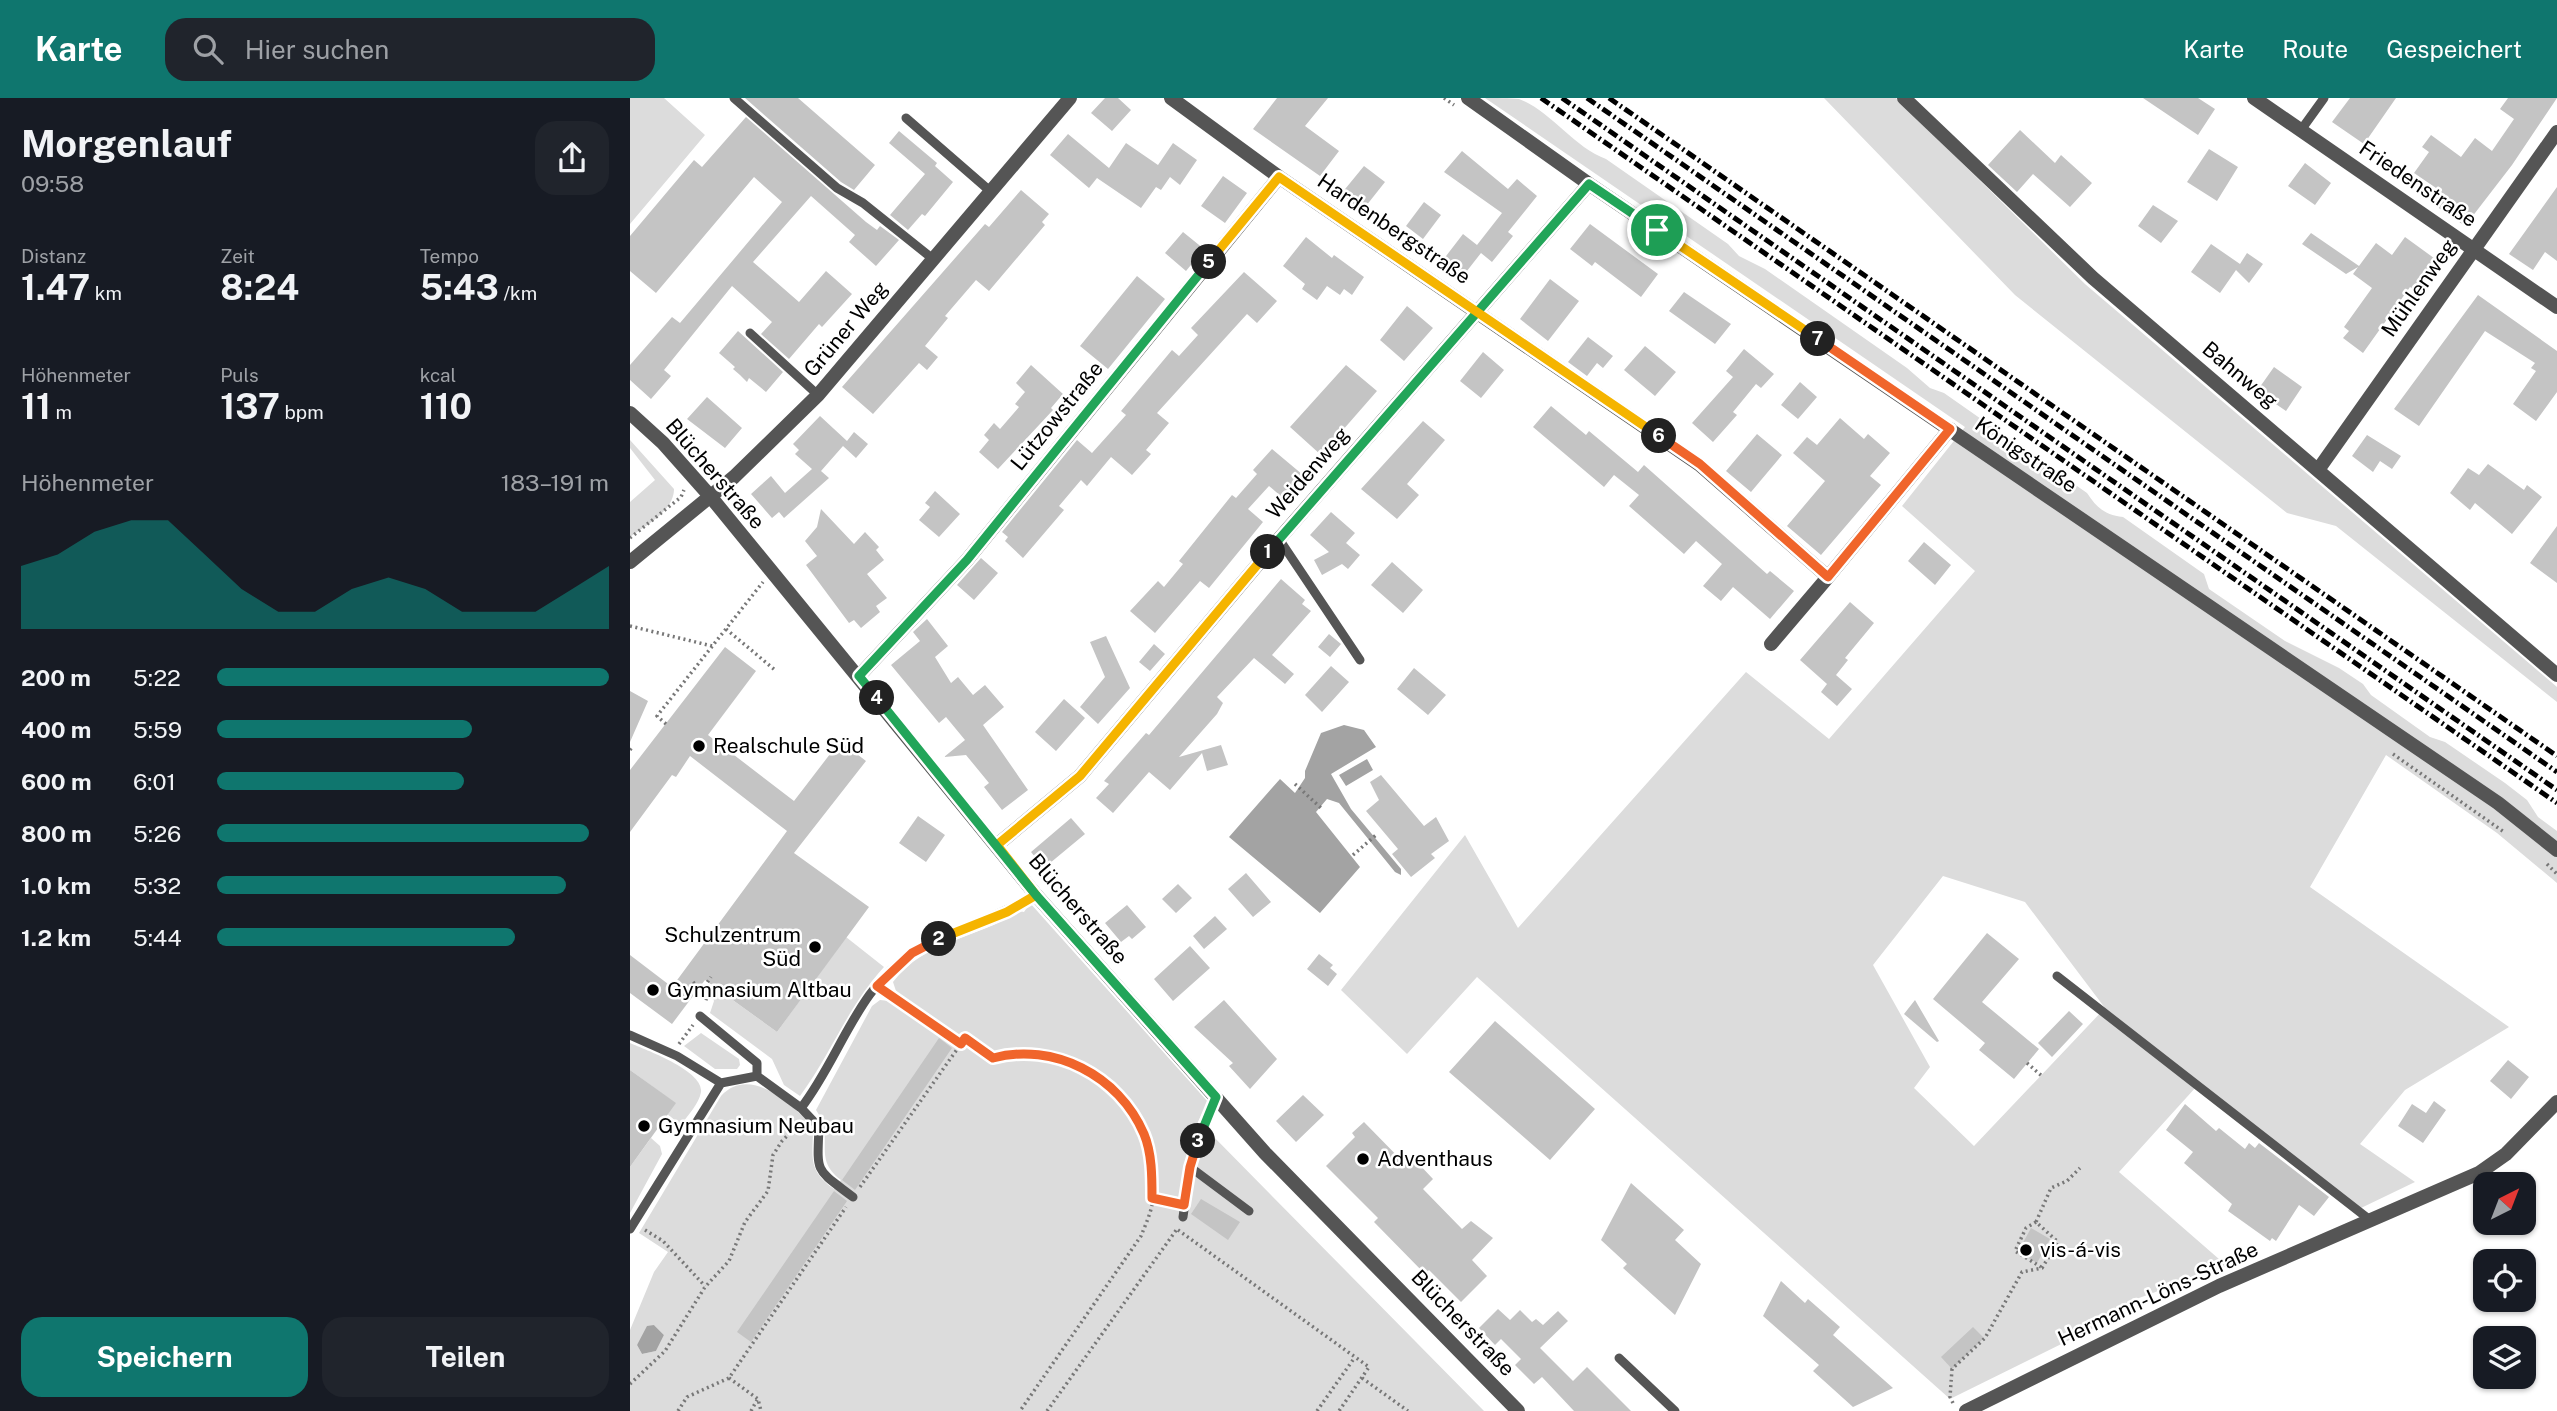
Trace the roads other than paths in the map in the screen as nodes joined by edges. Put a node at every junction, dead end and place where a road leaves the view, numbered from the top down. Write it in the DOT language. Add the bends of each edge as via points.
graph roads {
  1 [pos="734,98"];
  2 [pos="1070,98"];
  3 [pos="1171,98"];
  4 [pos="1468,98"];
  5 [pos="1904,98"];
  6 [pos="2253,98"];
  7 [pos="2324,98"];
  8 [pos="906,118"];
  9 [pos="2301,130"];
  10 [pos="2557,132"];
  11 [pos="1279,177"];
  12 [pos="1589,184"];
  13 [pos="990,191"];
  14 [pos="2473,248"];
  15 [pos="933,259"];
  16 [pos="2557,307"];
  17 [pos="1479,312"];
  18 [pos="750,333"];
  19 [pos="818,395"];
  20 [pos="630,413"];
  21 [pos="1950,429"];
  22 [pos="2318,470"];
  23 [pos="710,496"];
  24 [pos="1279,539"];
  25 [pos="630,562"];
  26 [pos="1828,577"];
  27 [pos="1771,644"];
  28 [pos="1360,660"];
  29 [pos="2557,675"];
  30 [pos="859,676"];
  31 [pos="997,845"];
  32 [pos="2557,850"];
  33 [pos="1036,895"];
  34 [pos="2057,976"];
  35 [pos="700,1016"];
  36 [pos="630,1035"];
  37 [pos="757,1076"];
  38 [pos="721,1083"];
  39 [pos="1216,1097"];
  40 [pos="2557,1102"];
  41 [pos="801,1108"];
  42 [pos="1190,1167"];
  43 [pos="853,1197"];
  44 [pos="1249,1211"];
  45 [pos="1183,1217"];
  46 [pos="2370,1220"];
  47 [pos="632,1226"];
  48 [pos="1619,1358"];
  49 [pos="1518,1411"];
  50 [pos="1675,1411"];
  51 [pos="1966,1411"];
  1 -- 15 [label="lane" via="836,188 863,203"];
  2 -- 13 [label="street, Grüner Weg"];
  3 -- 11 [label="street, Hardenbergstraße"];
  4 -- 12 [label="street, Königstraße"];
  5 -- 22 [label="street, Bahnweg" via="2093,278"];
  6 -- 9 [label="street, Friedenstraße"];
  7 -- 9 [label="lane"];
  8 -- 13 [label="lane"];
  9 -- 14 [label="street, Friedenstraße"];
  10 -- 14 [label="street, Mühlenweg"];
  11 -- 17 [label="street, Hardenbergstraße"];
  11 -- 30 [label="street, Lützowstraße" via="967,560"];
  12 -- 17 [label="street, Weidenweg"];
  12 -- 21 [label="street, Königstraße"];
  13 -- 15 [label="street, Grüner Weg"];
  14 -- 16 [label="street, Friedenstraße"];
  14 -- 22 [label="street, Mühlenweg"];
  15 -- 19 [label="street, Grüner Weg"];
  17 -- 24 [label="street, Weidenweg"];
  17 -- 26 [label="street, Hardenbergstraße" via="1700,464"];
  18 -- 19 [label="lane"];
  19 -- 23 [label="street, Grüner Weg"];
  20 -- 23 [label="street, Blücherstraße"];
  21 -- 26 [label="street"];
  21 -- 32 [label="street, Königstraße" via="2498,803"];
  22 -- 29 [label="street, Bahnweg"];
  23 -- 25 [label="street, Grüner Weg"];
  23 -- 30 [label="street, Blücherstraße"];
  24 -- 28 [label="lane"];
  24 -- 31 [label="street, Weidenweg" via="1080,776"];
  26 -- 27 [label="street"];
  30 -- 31 [label="street, Blücherstraße"];
  31 -- 33 [label="street, Blücherstraße"];
  33 -- 39 [label="street, Blücherstraße"];
  33 -- 41 [label="lane" via="912,953 877,986 853,1019 821,1082"];
  34 -- 46 [label="lane"];
  35 -- 37 [label="lane" via="757,1063"];
  36 -- 38 [label="lane"];
  37 -- 38 [label="lane"];
  37 -- 41 [label="lane"];
  38 -- 47 [label="lane"];
  39 -- 42 [label="lane"];
  39 -- 49 [label="street, Blücherstraße" via="1265,1153"];
  40 -- 46 [label="street, Hermann-Löns-Straße" via="2506,1154 2479,1173"];
  41 -- 43 [label="lane" via="819,1127 817,1160 823,1176"];
  42 -- 44 [label="lane"];
  42 -- 45 [label="lane"];
  46 -- 51 [label="street, Hermann-Löns-Straße" via="2219,1286"];
  48 -- 50 [label="lane"];
}
